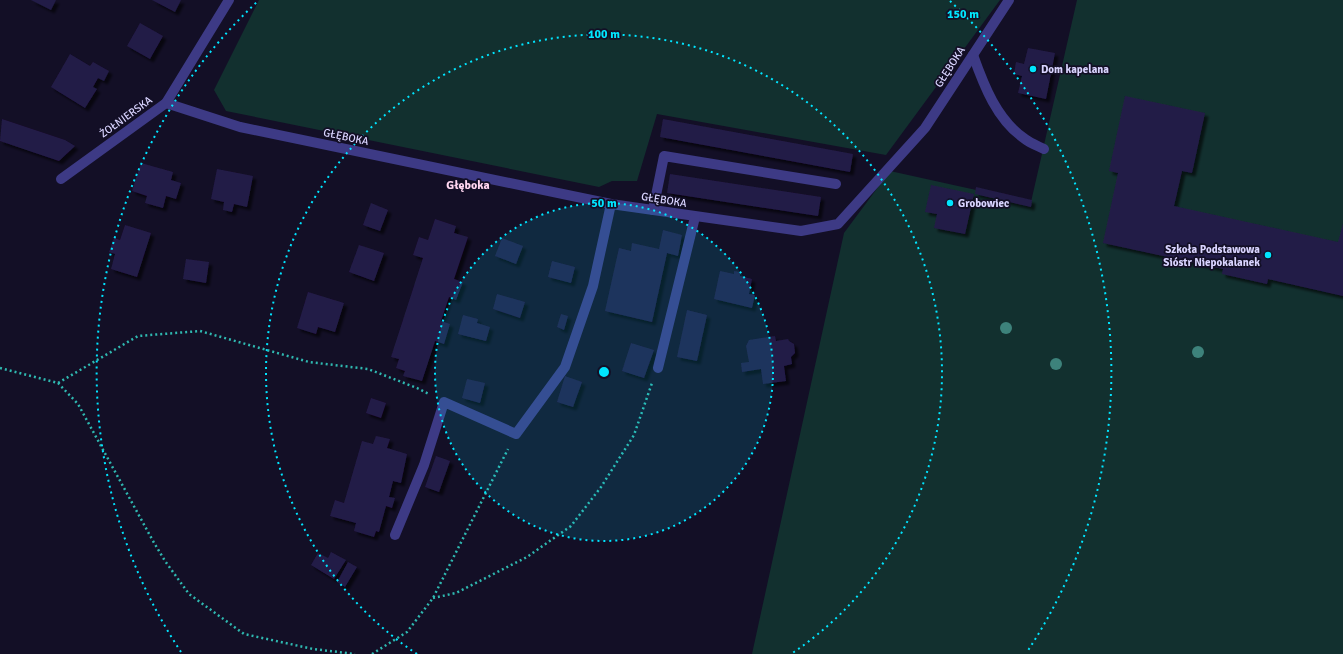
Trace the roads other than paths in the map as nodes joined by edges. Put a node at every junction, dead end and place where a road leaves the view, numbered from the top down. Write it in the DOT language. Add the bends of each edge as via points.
graph roads {
  1 [pos="228,0"];
  2 [pos="1009,0"];
  3 [pos="973,55"];
  4 [pos="166,103"];
  5 [pos="1044,149"];
  6 [pos="61,179"];
  7 [pos="836,184"];
  8 [pos="611,204"];
  9 [pos="654,210"];
  10 [pos="695,217"];
  11 [pos="658,368"];
  12 [pos="395,534"];
  1 -- 4 [label="street, ŻOŁNIERSKA"];
  2 -- 3 [label="street, GŁĘBOKA"];
  3 -- 5 [label="street" via="984,86 1008,125 1025,139"];
  3 -- 10 [label="street, GŁĘBOKA" via="925,128 838,224 801,231"];
  4 -- 6 [label="street, ŻOŁNIERSKA"];
  4 -- 8 [label="street, GŁĘBOKA" via="240,127"];
  7 -- 9 [label="street" via="664,156"];
  8 -- 9 [label="street, GŁĘBOKA"];
  8 -- 12 [label="street" via="593,286 565,367 516,434 444,402 424,465"];
  9 -- 10 [label="street, GŁĘBOKA"];
  10 -- 11 [label="street"];
}
